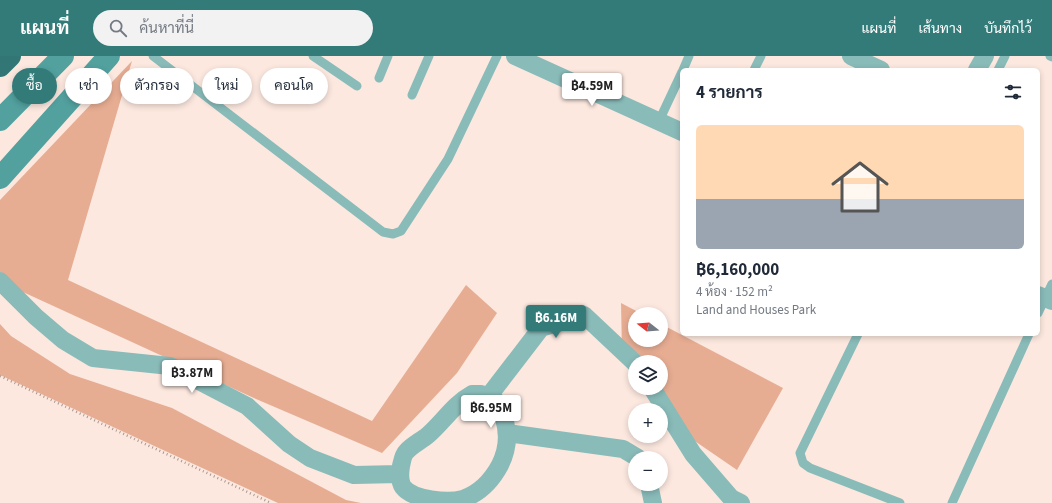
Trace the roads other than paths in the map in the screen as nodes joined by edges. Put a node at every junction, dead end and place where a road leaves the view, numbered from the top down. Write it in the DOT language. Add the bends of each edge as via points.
graph roads {
  1 [pos="10,56"];
  2 [pos="63,56"];
  3 [pos="109,56"];
  4 [pos="153,56"];
  5 [pos="313,56"];
  6 [pos="388,56"];
  7 [pos="429,56"];
  8 [pos="496,56"];
  9 [pos="515,56"];
  10 [pos="689,56"];
  11 [pos="761,56"];
  12 [pos="851,56"];
  13 [pos="985,56"];
  14 [pos="1005,56"];
  15 [pos="532,60"];
  16 [pos="0,66"];
  17 [pos="683,68"];
  18 [pos="755,68"];
  19 [pos="877,68"];
  20 [pos="978,68"];
  21 [pos="999,68"];
  22 [pos="680,75"];
  23 [pos="379,78"];
  24 [pos="357,86"];
  25 [pos="412,95"];
  26 [pos="0,120"];
  27 [pos="659,121"];
  28 [pos="680,131"];
  29 [pos="0,178"];
  30 [pos="0,281"];
  31 [pos="857,336"];
  32 [pos="1027,336"];
  33 [pos="628,356"];
  34 [pos="656,395"];
  35 [pos="488,396"];
  36 [pos="507,433"];
  37 [pos="628,452"];
  38 [pos="399,474"];
  39 [pos="650,491"];
  40 [pos="474,499"];
  41 [pos="653,503"];
  42 [pos="741,503"];
  43 [pos="900,503"];
  44 [pos="952,503"];
  1 -- 16 [label="highway"];
  2 -- 26 [label="main road"];
  3 -- 29 [label="main road"];
  4 -- 8 [label="lane" via="384,232 393,234 400,231 448,159"];
  5 -- 24 [label="lane"];
  6 -- 23 [label="lane"];
  7 -- 25 [label="lane"];
  9 -- 15 [label="street"];
  10 -- 17 [label="lane"];
  11 -- 18 [label="lane"];
  12 -- 19 [label="street"];
  13 -- 20 [label="street"];
  14 -- 21 [label="lane"];
  15 -- 27 [label="street"];
  22 -- 27 [label="lane"];
  27 -- 28 [label="street"];
  30 -- 38 [label="street" via="63,340 93,358 170,366 247,406 289,444 310,458 354,475"];
  31 -- 43 [label="lane" via="800,454 803,463 810,468"];
  32 -- 44 [label="lane"];
  33 -- 35 [label="street" via="584,314 541,328"];
  34 -- 42 [label="street" via="693,454 731,498"];
  35 -- 36 [label="street" via="496,401 501,409"];
  35 -- 38 [label="street" via="472,394 462,399 435,428 405,453"];
  36 -- 37 [label="street" via="623,449"];
  36 -- 40 [label="street" via="504,457 496,473"];
  38 -- 40 [label="street" via="408,492 421,498 447,502"];
  39 -- 41 [label="street"];
}
